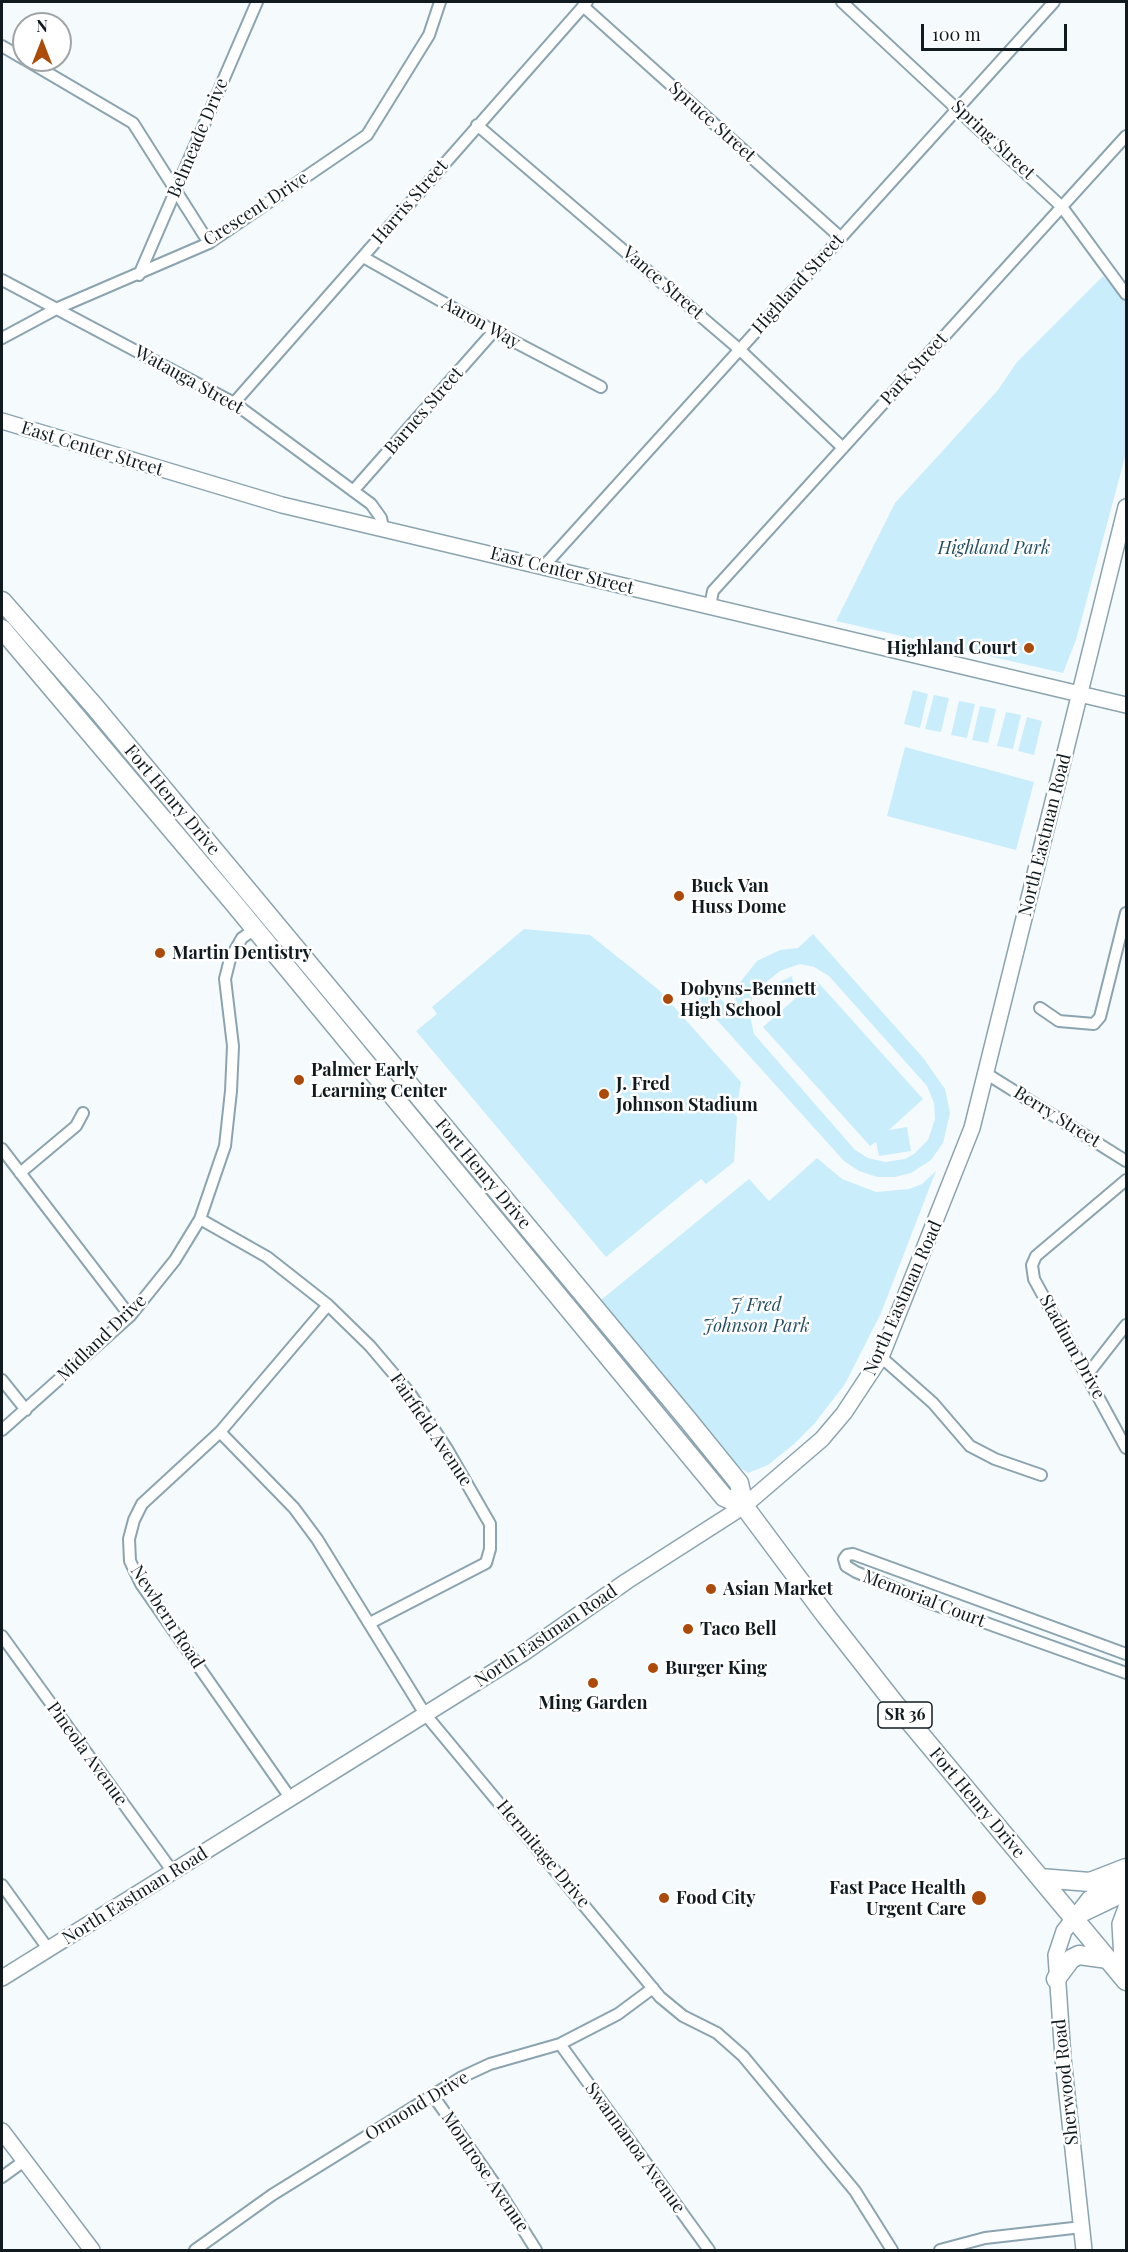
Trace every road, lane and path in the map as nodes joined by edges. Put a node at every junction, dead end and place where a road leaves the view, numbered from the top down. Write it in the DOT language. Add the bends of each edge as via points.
graph roads {
  1 [pos="440,2"];
  2 [pos="843,2"];
  3 [pos="1054,2"];
  4 [pos="251,4"];
  5 [pos="585,4"];
  6 [pos="47,72"];
  7 [pos="959,108"];
  8 [pos="477,125"];
  9 [pos="1126,136"];
  10 [pos="177,189"];
  11 [pos="1062,207"];
  12 [pos="840,237"];
  13 [pos="209,243"];
  14 [pos="363,257"];
  15 [pos="139,275"];
  16 [pos="2,280"];
  17 [pos="1126,294"];
  18 [pos="58,308"];
  19 [pos="494,332"];
  20 [pos="2,338"];
  21 [pos="739,349"];
  22 [pos="601,387"];
  23 [pos="234,403"];
  24 [pos="2,421"];
  25 [pos="843,448"];
  26 [pos="353,491"];
  27 [pos="1126,507"];
  28 [pos="383,527"];
  29 [pos="543,567"];
  30 [pos="2,601"];
  31 [pos="710,606"];
  32 [pos="2,629"];
  33 [pos="1079,695"];
  34 [pos="1126,705"];
  35 [pos="1126,913"];
  36 [pos="255,929"];
  37 [pos="1040,1008"];
  38 [pos="987,1074"];
  39 [pos="83,1113"];
  40 [pos="2,1149"];
  41 [pos="1126,1161"];
  42 [pos="20,1173"];
  43 [pos="1126,1180"];
  44 [pos="200,1220"];
  45 [pos="328,1305"];
  46 [pos="130,1316"];
  47 [pos="1126,1325"];
  48 [pos="881,1357"];
  49 [pos="1087,1375"];
  50 [pos="2,1380"];
  51 [pos="26,1410"];
  52 [pos="2,1430"];
  53 [pos="220,1432"];
  54 [pos="1126,1448"];
  55 [pos="1041,1475"];
  56 [pos="744,1506"];
  57 [pos="980,1599"];
  58 [pos="974,1619"];
  59 [pos="370,1623"];
  60 [pos="2,1636"];
  61 [pos="1126,1654"];
  62 [pos="1126,1673"];
  63 [pos="425,1714"];
  64 [pos="291,1799"];
  65 [pos="1126,1868"];
  66 [pos="173,1872"];
  67 [pos="1126,1877"];
  68 [pos="1040,1878"];
  69 [pos="2,1886"];
  70 [pos="1126,1893"];
  71 [pos="1126,1908"];
  72 [pos="1073,1918"];
  73 [pos="49,1950"];
  74 [pos="1108,1959"];
  75 [pos="2,1978"];
  76 [pos="1056,1979"];
  77 [pos="1125,1979"];
  78 [pos="653,1988"];
  79 [pos="560,2044"];
  80 [pos="432,2094"];
  81 [pos="2,2131"];
  82 [pos="24,2161"];
  83 [pos="2,2177"];
  84 [pos="1082,2227"];
  85 [pos="92,2250"];
  86 [pos="195,2250"];
  87 [pos="537,2250"];
  88 [pos="709,2250"];
  89 [pos="892,2250"];
  90 [pos="940,2250"];
  91 [pos="1084,2250"];
  1 -- 13 [label="street, Crescent Drive" via="429,35 368,135"];
  2 -- 7 [label="street, Spring Street"];
  3 -- 7 [label="street, Highland Street"];
  4 -- 10 [label="street, Belmeade Drive"];
  5 -- 8 [label="street, Harris Street"];
  5 -- 12 [label="street, Spruce Street"];
  6 -- 10 [label="street" via="133,123"];
  7 -- 11 [label="street, Spring Street"];
  7 -- 12 [label="street, Highland Street"];
  8 -- 14 [label="street, Harris Street"];
  8 -- 21 [label="street, Vance Street"];
  9 -- 11 [label="street, Park Street"];
  10 -- 13 [label="street"];
  10 -- 15 [label="street, Belmeade Drive"];
  11 -- 17 [label="street, Spring Street"];
  11 -- 25 [label="street, Park Street"];
  12 -- 21 [label="street, Highland Street"];
  13 -- 15 [label="street, Crescent Drive"];
  14 -- 19 [label="street, Aaron Way"];
  14 -- 23 [label="street, Harris Street"];
  15 -- 18 [label="street, Crescent Drive"];
  16 -- 18 [label="street, Watauga Street"];
  18 -- 20 [label="street, Crescent Drive"];
  18 -- 23 [label="street, Watauga Street"];
  19 -- 22 [label="street, Aaron Way"];
  19 -- 26 [label="street, Barnes Street"];
  21 -- 25 [label="street, Vance Street"];
  21 -- 29 [label="street, Highland Street"];
  23 -- 26 [label="street, Watauga Street"];
  24 -- 28 [label="main road, East Center Street" via="282,504"];
  25 -- 31 [label="street, Park Street" via="713,591"];
  26 -- 28 [label="street, Watauga Street" via="371,504"];
  27 -- 33 [label="main road, North Eastman Road"];
  28 -- 29 [label="main road, East Center Street"];
  29 -- 31 [label="main road, East Center Street"];
  30 -- 56 [label="main road, Fort Henry Drive / SR 36" via="95,707 688,1419 739,1483"];
  31 -- 33 [label="main road, East Center Street"];
  32 -- 36 [label="main road, Fort Henry Drive / SR 36"];
  33 -- 34 [label="main road, East Center Street"];
  33 -- 38 [label="main road, North Eastman Road"];
  35 -- 37 [label="street" via="1095,1024 1059,1021"];
  36 -- 44 [label="street, Midland Drive" via="242,938 230,959 225,979 233,1046 231,1091 225,1146"];
  36 -- 56 [label="main road, Fort Henry Drive / SR 36" via="724,1497"];
  38 -- 41 [label="street, Berry Street"];
  38 -- 48 [label="main road, North Eastman Road" via="957,1171"];
  39 -- 42 [label="street" via="76,1126"];
  40 -- 42 [label="street"];
  42 -- 46 [label="street"];
  43 -- 49 [label="street, Stadium Drive" via="1036,1256 1032,1265 1034,1279"];
  44 -- 45 [label="street, Fairfield Avenue" via="267,1257"];
  44 -- 46 [label="street, Midland Drive" via="175,1260"];
  45 -- 53 [label="street, Newbern Road"];
  45 -- 59 [label="street, Fairfield Avenue" via="409,1392 490,1524 486,1563"];
  46 -- 51 [label="street, Midland Drive"];
  47 -- 49 [label="street"];
  48 -- 55 [label="street" via="933,1403 970,1446 994,1460"];
  48 -- 56 [label="main road, North Eastman Road" via="833,1427"];
  49 -- 54 [label="street, Stadium Drive"];
  50 -- 51 [label="street"];
  51 -- 52 [label="street, Midland Drive"];
  53 -- 59 [label="street, Hermitage Drive" via="294,1508"];
  53 -- 64 [label="street, Newbern Road" via="142,1504 129,1539 130,1561 141,1584"];
  56 -- 63 [label="main road, North Eastman Road"];
  56 -- 68 [label="main road, Fort Henry Drive / SR 36" via="895,1704"];
  57 -- 58 [label="street"];
  57 -- 58 [label="street, Memorial Court" via="854,1554 847,1554 844,1559 846,1566 856,1572"];
  57 -- 61 [label="street, Memorial Court"];
  58 -- 62 [label="street, Memorial Court"];
  59 -- 63 [label="street, Hermitage Drive"];
  60 -- 66 [label="street, Pineola Avenue"];
  63 -- 64 [label="main road, North Eastman Road"];
  63 -- 78 [label="street, Hermitage Drive"];
  64 -- 66 [label="main road, North Eastman Road"];
  65 -- 68 [label="main road" via="1090,1882"];
  66 -- 73 [label="main road, North Eastman Road"];
  67 -- 72 [label="main road, Sherwood Road" via="1091,1897"];
  68 -- 72 [label="main road, Fort Henry Drive / SR 36"];
  69 -- 73 [label="street"];
  70 -- 72 [label="main road"];
  71 -- 77 [label="main road" via="1120,1924"];
  72 -- 74 [label="main road, Fort Henry Drive / SR 36"];
  72 -- 76 [label="main road, Sherwood Road" via="1056,1955"];
  73 -- 75 [label="main road, North Eastman Road"];
  74 -- 76 [label="main road" via="1079,1955 1071,1959"];
  74 -- 77 [label="main road, Fort Henry Drive / SR 36"];
  76 -- 84 [label="main road, Sherwood Road"];
  78 -- 79 [label="street, Ormond Drive" via="618,2014"];
  78 -- 89 [label="street, Hermitage Drive" via="683,2016 717,2033 743,2056 855,2191"];
  79 -- 80 [label="street, Ormond Drive" via="490,2064"];
  79 -- 88 [label="street, Swannanoa Avenue"];
  80 -- 86 [label="street, Ormond Drive" via="272,2195"];
  80 -- 87 [label="street, Montrose Avenue"];
  81 -- 82 [label="main road"];
  82 -- 83 [label="street"];
  82 -- 85 [label="main road"];
  84 -- 90 [label="street" via="985,2238"];
  84 -- 91 [label="main road, Sherwood Road"];
}
